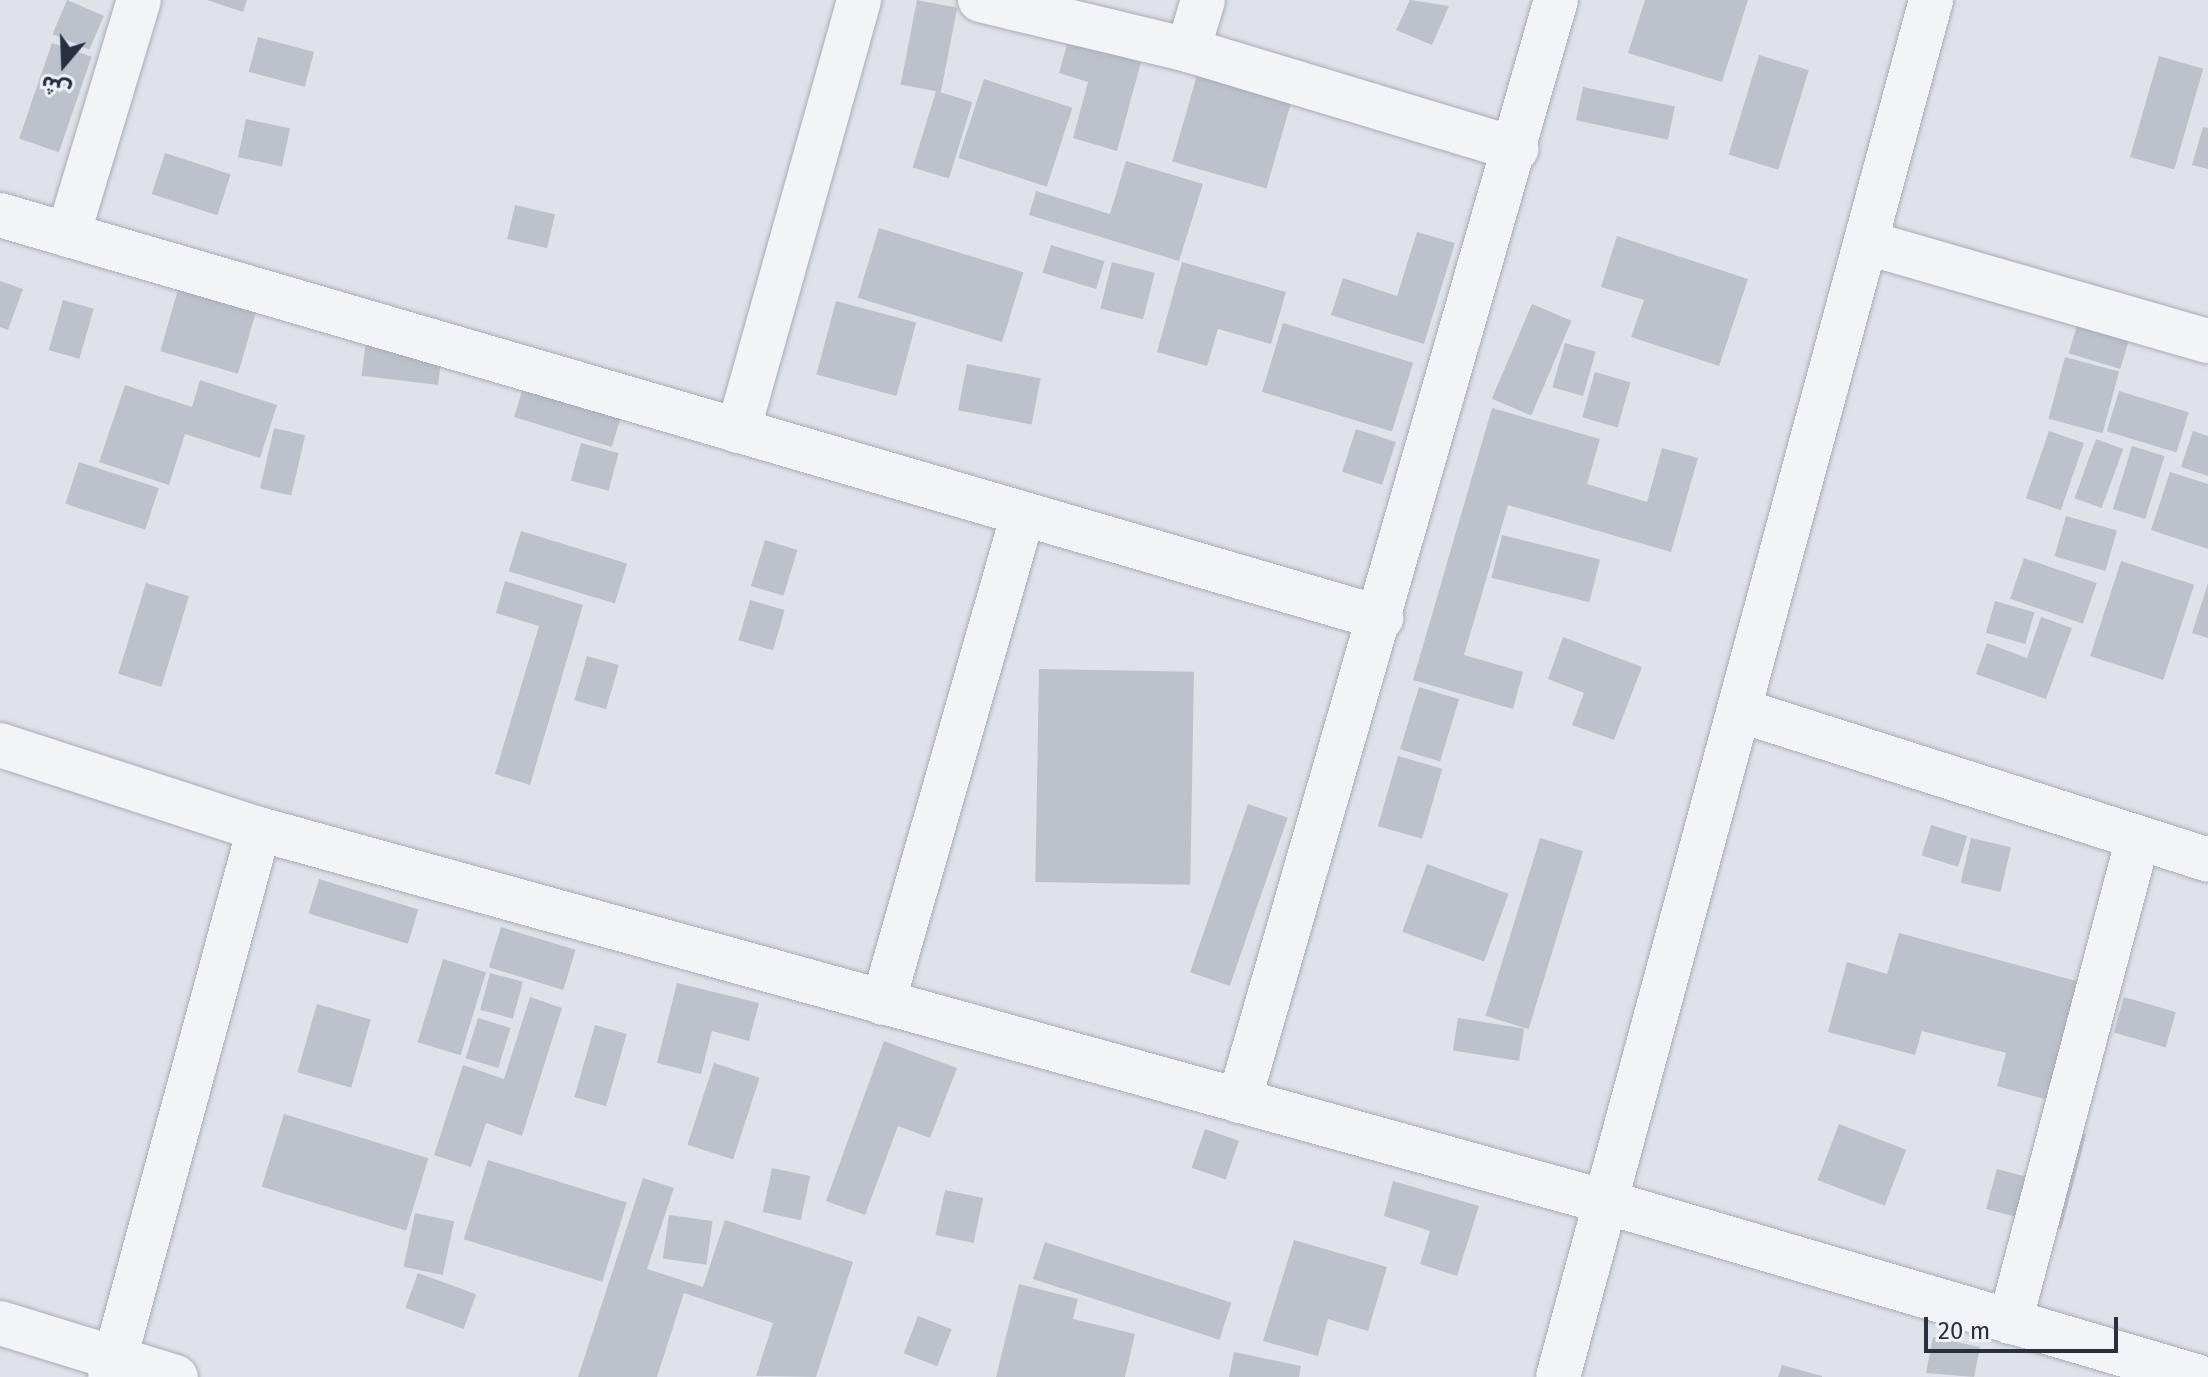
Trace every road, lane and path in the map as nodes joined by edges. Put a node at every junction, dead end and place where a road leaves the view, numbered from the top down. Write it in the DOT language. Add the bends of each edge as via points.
graph roads {
  1 [pos="139,0"];
  2 [pos="859,0"];
  3 [pos="980,0"];
  4 [pos="1203,0"];
  5 [pos="1556,0"];
  6 [pos="1931,0"];
  7 [pos="1188,50"];
  8 [pos="1516,149"];
  9 [pos="0,215"];
  10 [pos="68,235"];
  11 [pos="1868,243"];
  12 [pos="2208,341"];
  13 [pos="738,431"];
  14 [pos="1023,514"];
  15 [pos="1381,618"];
  16 [pos="1742,711"];
  17 [pos="0,745"];
  18 [pos="259,829"];
  19 [pos="2138,838"];
  20 [pos="2208,860"];
  21 [pos="883,1003"];
  22 [pos="1239,1101"];
  23 [pos="1606,1202"];
  24 [pos="2010,1322"];
  25 [pos="0,1323"];
  26 [pos="113,1368"];
  27 [pos="176,1377"];
  28 [pos="1558,1377"];
  29 [pos="2199,1377"];
  1 -- 10 [label="street"];
  2 -- 13 [label="street"];
  3 -- 7 [label="street"];
  4 -- 7 [label="street"];
  5 -- 8 [label="street"];
  6 -- 11 [label="street"];
  7 -- 8 [label="street"];
  8 -- 15 [label="street"];
  9 -- 10 [label="street"];
  10 -- 13 [label="street"];
  11 -- 12 [label="street"];
  11 -- 16 [label="street"];
  13 -- 14 [label="street"];
  14 -- 15 [label="street"];
  14 -- 21 [label="street"];
  15 -- 22 [label="street"];
  16 -- 19 [label="street"];
  16 -- 23 [label="street"];
  17 -- 18 [label="street"];
  18 -- 21 [label="street"];
  18 -- 26 [label="street"];
  19 -- 20 [label="street"];
  19 -- 24 [label="street"];
  21 -- 22 [label="street"];
  22 -- 23 [label="street"];
  23 -- 24 [label="street"];
  23 -- 28 [label="street"];
  24 -- 29 [label="street"];
  25 -- 26 [label="street"];
  26 -- 27 [label="street"];
}
